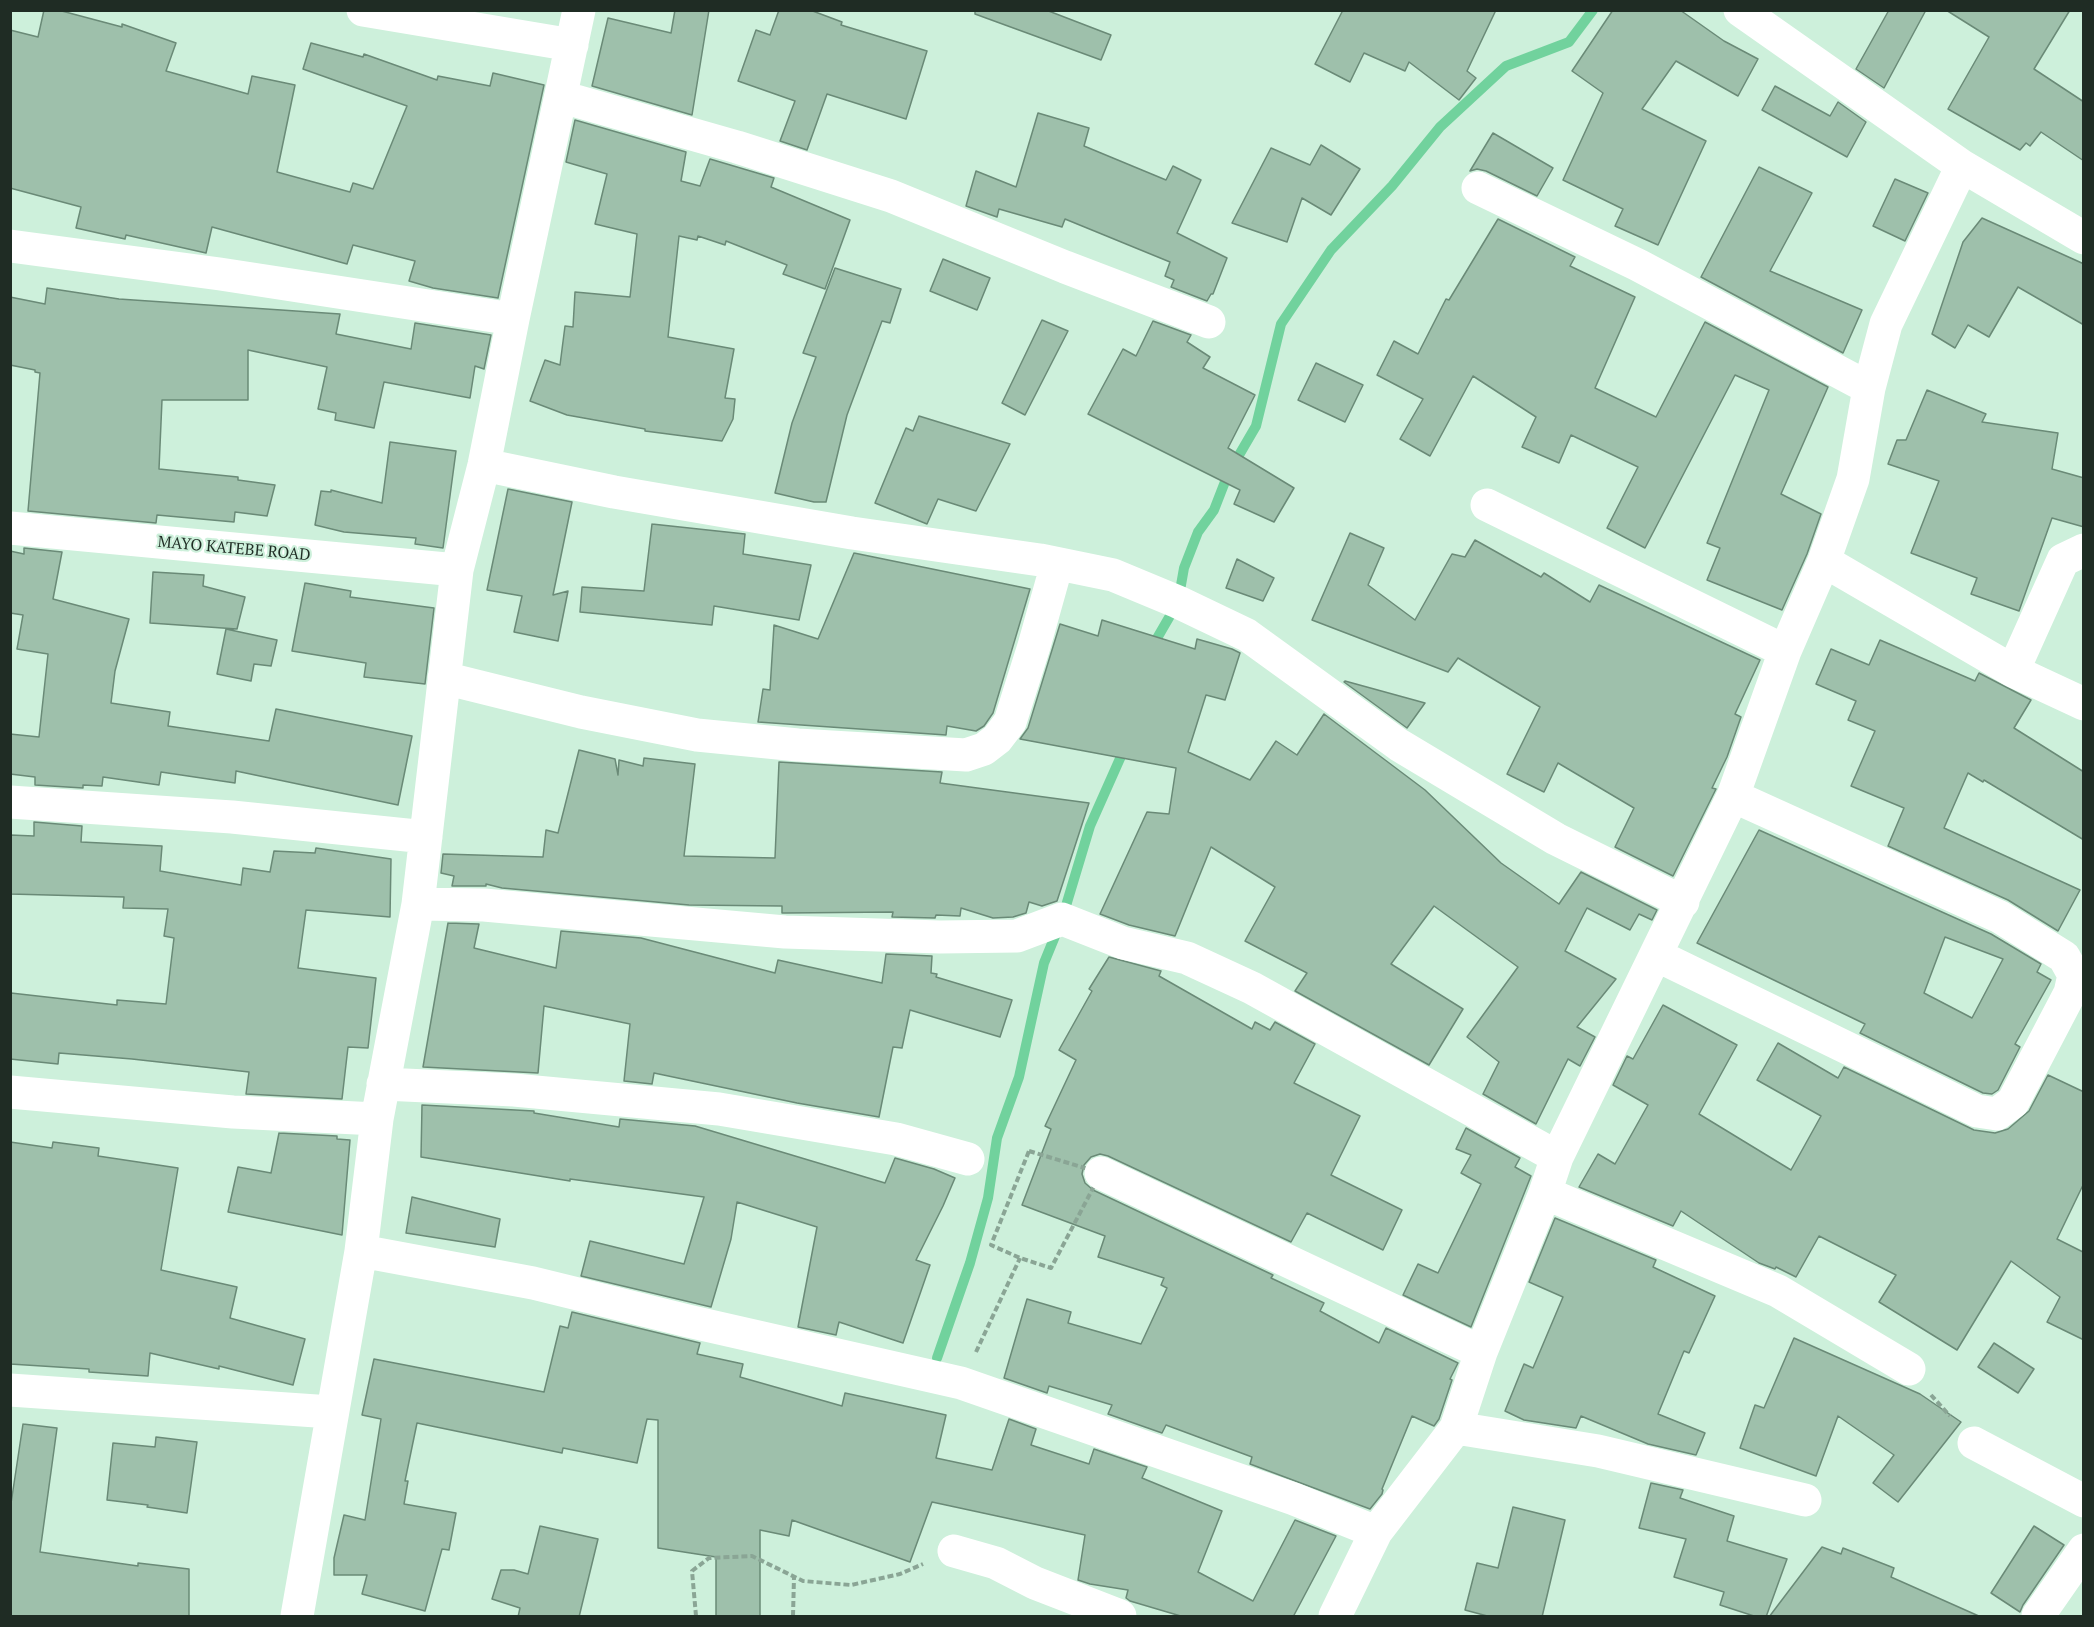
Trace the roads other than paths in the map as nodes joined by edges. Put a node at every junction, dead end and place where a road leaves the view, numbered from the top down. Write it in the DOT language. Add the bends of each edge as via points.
graph roads {
  1 [pos="363,10"];
  2 [pos="579,10"];
  3 [pos="1740,10"];
  4 [pos="572,45"];
  5 [pos="562,97"];
  6 [pos="1962,166"];
  7 [pos="1478,188"];
  8 [pos="2084,238"];
  9 [pos="10,246"];
  10 [pos="513,319"];
  11 [pos="1209,322"];
  12 [pos="1869,388"];
  13 [pos="484,465"];
  14 [pos="1487,506"];
  15 [pos="10,528"];
  16 [pos="2084,550"];
  17 [pos="1824,561"];
  18 [pos="1057,564"];
  19 [pos="457,570"];
  20 [pos="1785,651"];
  21 [pos="2013,671"];
  22 [pos="444,678"];
  23 [pos="2084,704"];
  24 [pos="1733,796"];
  25 [pos="10,802"];
  26 [pos="426,837"];
  27 [pos="1683,902"];
  28 [pos="418,904"];
  29 [pos="1656,956"];
  30 [pos="383,1084"];
  31 [pos="10,1092"];
  32 [pos="376,1119"];
  33 [pos="1557,1157"];
  34 [pos="968,1159"];
  35 [pos="1101,1173"];
  36 [pos="1545,1193"];
  37 [pos="360,1251"];
  38 [pos="1481,1352"];
  39 [pos="1909,1369"];
  40 [pos="10,1390"];
  41 [pos="331,1412"];
  42 [pos="1456,1428"];
  43 [pos="1974,1443"];
  44 [pos="1805,1500"];
  45 [pos="2084,1501"];
  46 [pos="1376,1532"];
  47 [pos="2084,1550"];
  48 [pos="954,1551"];
  49 [pos="299,1616"];
  50 [pos="1120,1617"];
  51 [pos="1335,1617"];
  52 [pos="2038,1617"];
  1 -- 4 [label="street"];
  2 -- 4 [label="street"];
  3 -- 6 [label="street"];
  4 -- 5 [label="street"];
  5 -- 10 [label="street"];
  5 -- 11 [label="street" via="891,196"];
  6 -- 8 [label="street"];
  6 -- 12 [label="street" via="1886,324"];
  7 -- 12 [label="street" via="1638,265"];
  9 -- 10 [label="street"];
  10 -- 13 [label="street"];
  12 -- 17 [label="street" via="1853,479"];
  13 -- 18 [label="street" via="625,494"];
  13 -- 19 [label="street"];
  14 -- 20 [label="street"];
  15 -- 19 [label="street, MAYO KATEBE ROAD"];
  16 -- 21 [label="street" via="2063,560"];
  17 -- 20 [label="street"];
  17 -- 21 [label="street"];
  18 -- 22 [label="street" via="1010,722 984,749 966,755 697,735"];
  18 -- 27 [label="street" via="1113,575 1247,635 1399,745 1556,839"];
  19 -- 22 [label="street"];
  20 -- 24 [label="street"];
  21 -- 23 [label="street"];
  22 -- 26 [label="street"];
  24 -- 27 [label="street"];
  24 -- 29 [label="street" via="2000,918 2064,957 2074,975 2070,993 2013,1102 1997,1114 1977,1111"];
  25 -- 26 [label="street" via="232,817"];
  26 -- 28 [label="street"];
  27 -- 29 [label="street"];
  28 -- 30 [label="street"];
  28 -- 33 [label="street" via="484,905 785,932 940,937 1017,936 1062,919 1123,943 1187,958 1252,988"];
  29 -- 33 [label="street"];
  30 -- 32 [label="street"];
  30 -- 34 [label="street" via="514,1089 719,1109 896,1139"];
  31 -- 32 [label="street" via="233,1112"];
  32 -- 37 [label="street"];
  33 -- 36 [label="street"];
  35 -- 38 [label="street"];
  36 -- 38 [label="street"];
  36 -- 39 [label="street" via="1778,1291"];
  37 -- 41 [label="street"];
  37 -- 46 [label="street" via="533,1283 961,1383 1294,1499"];
  38 -- 42 [label="street"];
  40 -- 41 [label="street"];
  41 -- 49 [label="street"];
  42 -- 44 [label="street" via="1598,1451"];
  42 -- 46 [label="street"];
  43 -- 45 [label="street"];
  46 -- 51 [label="street"];
  47 -- 52 [label="street"];
  48 -- 50 [label="street" via="996,1563"];
}
